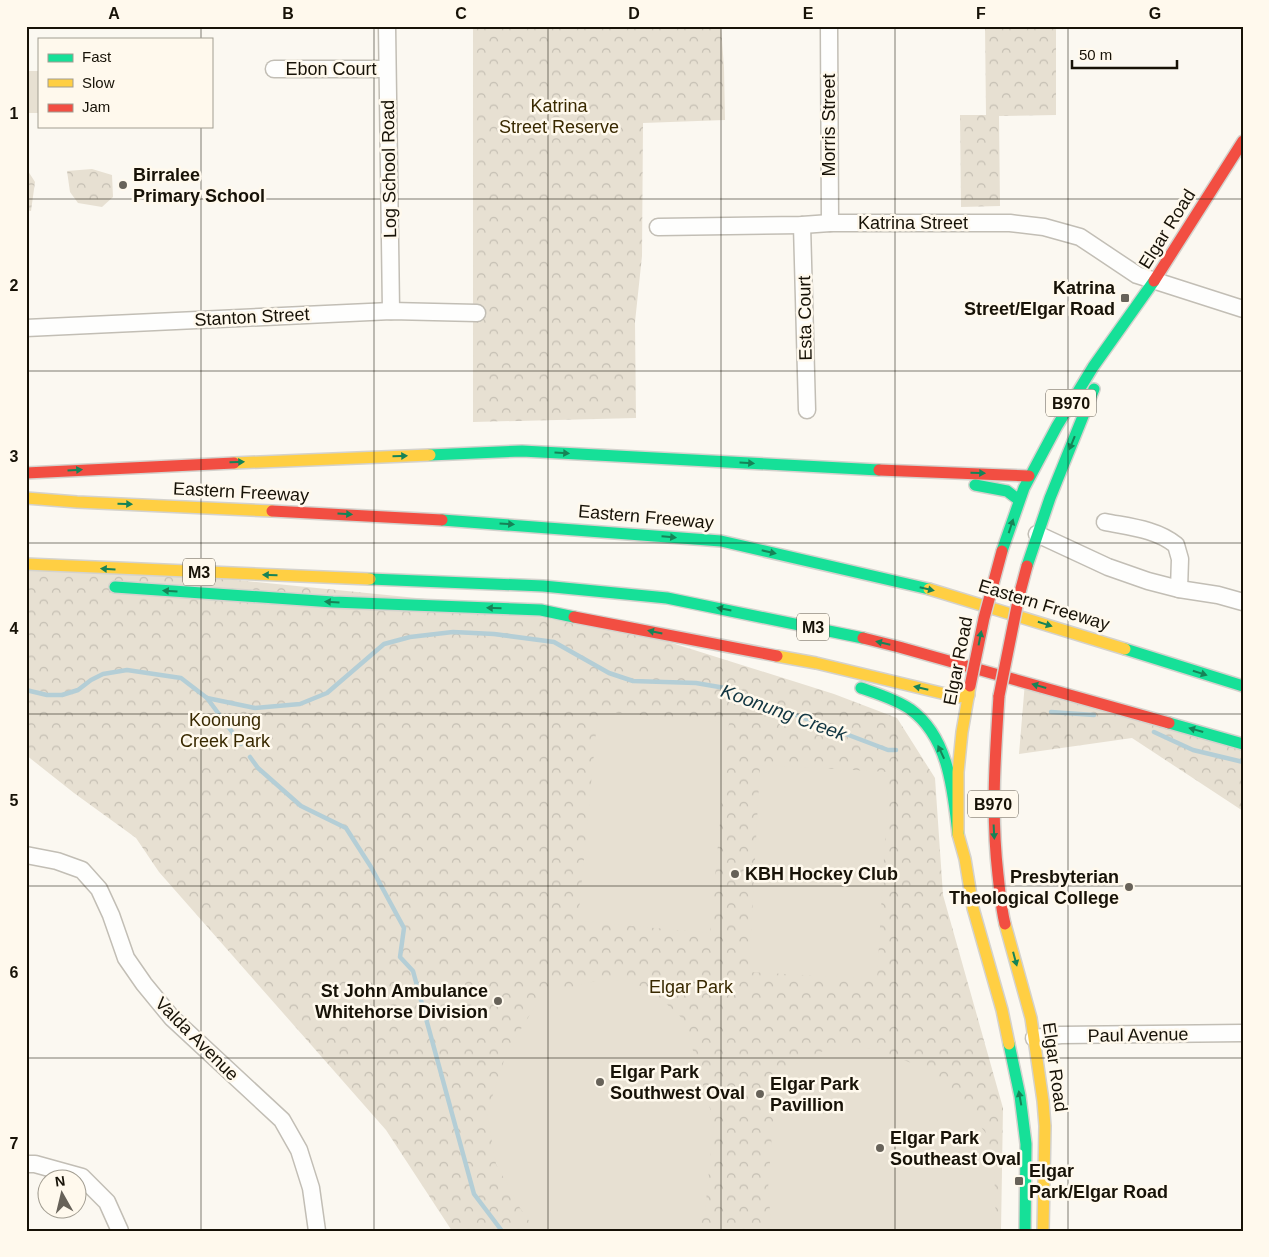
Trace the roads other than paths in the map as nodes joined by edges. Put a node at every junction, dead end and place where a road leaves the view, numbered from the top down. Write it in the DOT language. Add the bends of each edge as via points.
graph roads {
  1 [pos="387,26"];
  2 [pos="829,26"];
  3 [pos="274,69"];
  4 [pos="387,69"];
  5 [pos="1243,141"];
  6 [pos="830,223"];
  7 [pos="802,225"];
  8 [pos="658,227"];
  9 [pos="1155,280"];
  10 [pos="1243,309"];
  11 [pos="391,311"];
  12 [pos="477,313"];
  13 [pos="26,328"];
  14 [pos="1118,334"];
  15 [pos="807,410"];
  16 [pos="877,470"];
  17 [pos="26,473"];
  18 [pos="1029,476"];
  19 [pos="26,498"];
  20 [pos="1019,500"];
  21 [pos="1105,522"];
  22 [pos="1037,534"];
  23 [pos="26,564"];
  24 [pos="99,586"];
  25 [pos="1178,589"];
  26 [pos="1243,602"];
  27 [pos="1006,653"];
  28 [pos="780,658"];
  29 [pos="1243,686"];
  30 [pos="976,687"];
  31 [pos="1243,744"];
  32 [pos="958,834"];
  33 [pos="26,855"];
  34 [pos="1002,912"];
  35 [pos="993,925"];
  36 [pos="994,940"];
  37 [pos="998,993"];
  38 [pos="1243,1033"];
  39 [pos="1020,1041"];
  40 [pos="26,1164"];
  41 [pos="120,1231"];
  42 [pos="317,1231"];
  43 [pos="1026,1231"];
  44 [pos="1043,1231"];
  1 -- 4 [label="street, Log School Road"];
  2 -- 6 [label="street, Morris Street"];
  3 -- 4 [label="street, Ebon Court"];
  4 -- 11 [label="street, Log School Road"];
  5 -- 9 [label="main road, Elgar Road / B970"];
  6 -- 7 [label="street, Katrina Street"];
  6 -- 9 [label="street, Katrina Street" via="1010,223 1044,226 1080,237 1137,275"];
  7 -- 8 [label="street, Katrina Street"];
  7 -- 15 [label="street, Esta Court"];
  9 -- 10 [label="street, Katrina Street"];
  9 -- 14 [label="main road, Elgar Road / B970"];
  11 -- 12 [label="street, Stanton Street"];
  11 -- 13 [label="street, Stanton Street"];
  14 -- 18 [label="main road, Elgar Road / B970" via="1079,389"];
  14 -- 22 [label="main road, Elgar Road / B970, one-way"];
  17 -- 16 [label="main road, one-way" via="522,451"];
  16 -- 18 [label="main road, one-way"];
  16 -- 20 [label="main road" via="997,488 1010,492"];
  18 -- 20 [label="main road, Elgar Road / B970"];
  19 -- 29 [label="main road, Eastern Freeway, one-way" via="495,523 721,541 938,591"];
  20 -- 22 [label="main road"];
  30 -- 20 [label="main road, Elgar Road / B970, one-way, bridge" via="984,618"];
  21 -- 25 [label="street" via="1147,530 1165,536 1176,545 1180,559"];
  22 -- 25 [label="street" via="1108,567"];
  22 -- 27 [label="main road, Elgar Road / B970, bridge" via="1018,596"];
  31 -- 23 [label="main road, M3, one-way" via="899,647 668,598 543,586"];
  28 -- 24 [label="main road, one-way" via="541,610 333,602"];
  25 -- 26 [label="street"];
  27 -- 30 [label="main road"];
  27 -- 34 [label="main road, Elgar Road / B970, one-way, bridge" via="995,750 993,814"];
  30 -- 28 [label="main road, one-way" via="958,696 816,663"];
  32 -- 28 [label="main road, one-way" via="948,768 935,740 916,715 889,698"];
  30 -- 32 [label="main road, Elgar Road / B970" via="962,732"];
  32 -- 37 [label="main road, Elgar Road / B970" via="973,908"];
  33 -- 42 [label="street, Valda Avenue" via="82,870 99,889 126,958 144,984 172,1018 282,1120 299,1150 311,1188"];
  34 -- 35 [label="main road"];
  34 -- 39 [label="main road, Elgar Road / B970, one-way" via="1031,1018"];
  36 -- 37 [label="main road, Elgar Road" via="1000,966"];
  37 -- 39 [label="main road, Elgar Road / B970"];
  38 -- 39 [label="street, Paul Avenue" via="1052,1036"];
  43 -- 39 [label="main road, Elgar Road / B970, one-way" via="1026,1144 1020,1096"];
  39 -- 44 [label="main road, Elgar Road / B970" via="1045,1126"];
  40 -- 41 [label="street" via="82,1177 107,1202"];
}
